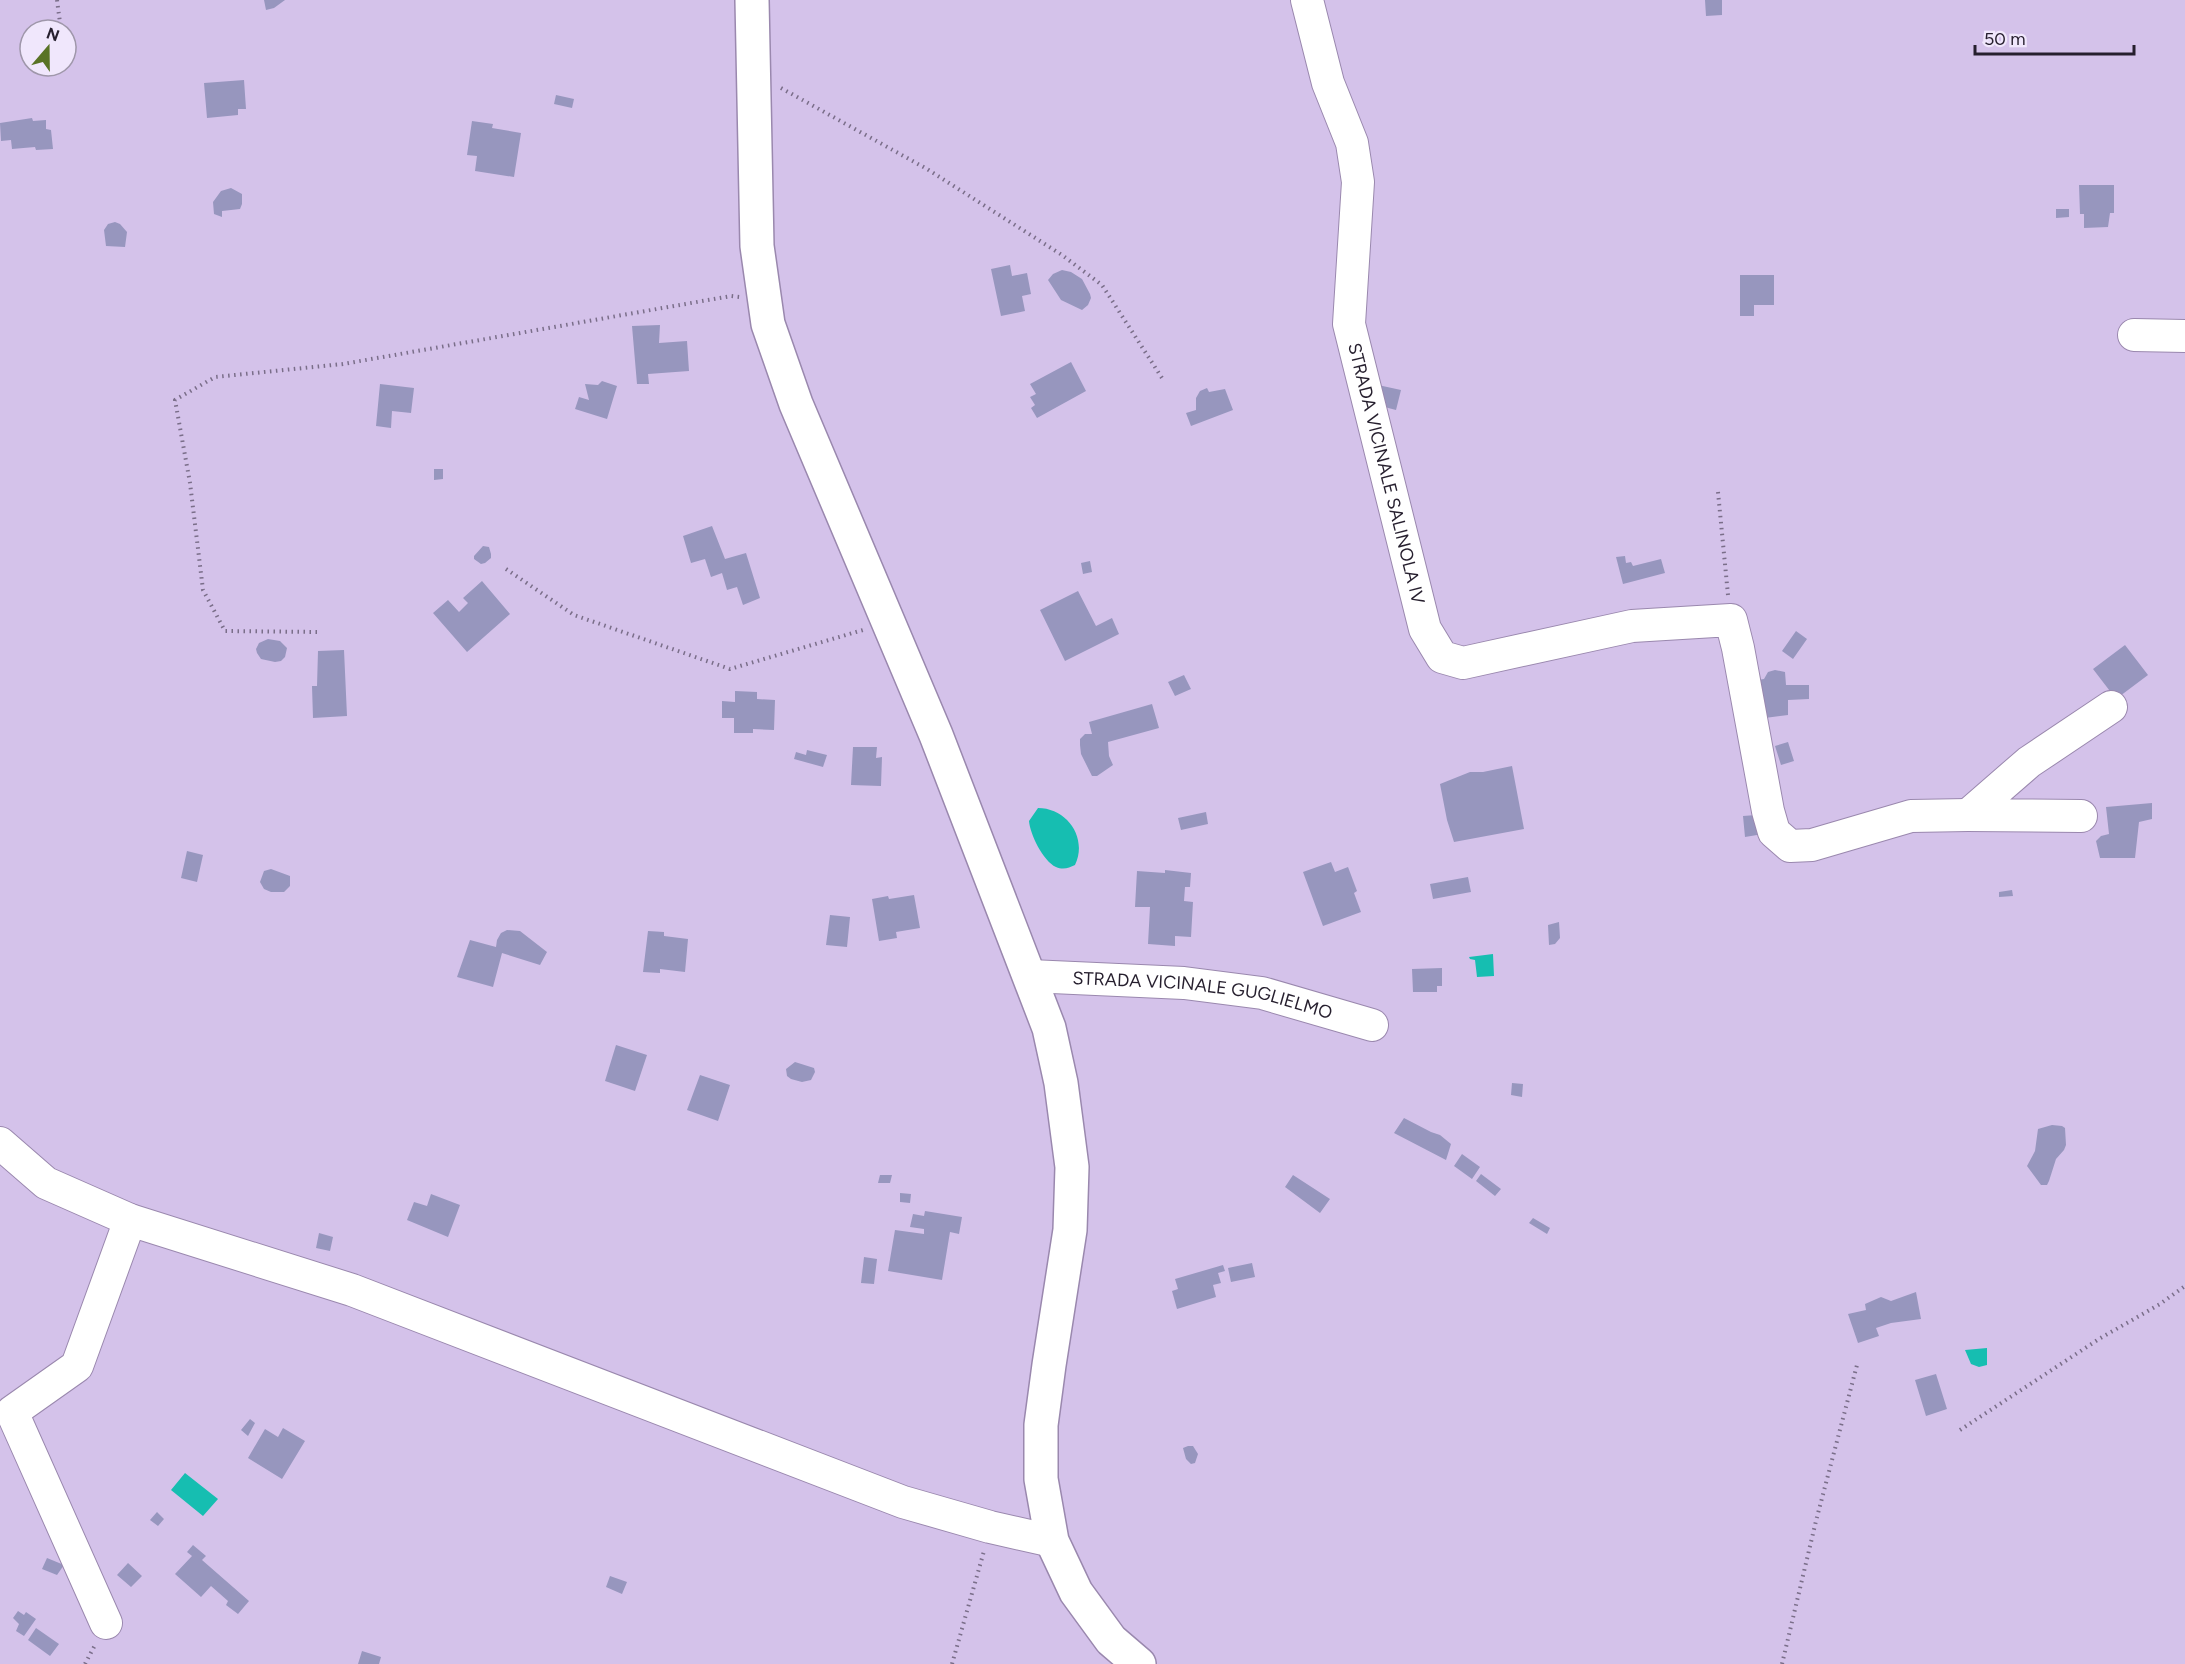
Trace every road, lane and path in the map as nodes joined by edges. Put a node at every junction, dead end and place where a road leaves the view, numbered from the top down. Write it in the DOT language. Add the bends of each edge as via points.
graph roads {
  1 [pos="57,0"];
  2 [pos="752,0"];
  3 [pos="1307,0"];
  4 [pos="59,18"];
  5 [pos="754,74"];
  6 [pos="765,300"];
  7 [pos="2134,335"];
  8 [pos="2185,336"];
  9 [pos="1162,378"];
  10 [pos="1718,492"];
  11 [pos="506,569"];
  12 [pos="1731,620"];
  13 [pos="890,622"];
  14 [pos="316,632"];
  15 [pos="2111,707"];
  16 [pos="1968,815"];
  17 [pos="2081,816"];
  18 [pos="1030,976"];
  19 [pos="1372,1025"];
  20 [pos="0,1143"];
  21 [pos="130,1220"];
  22 [pos="2185,1287"];
  23 [pos="1857,1365"];
  24 [pos="1960,1430"];
  25 [pos="990,1527"];
  26 [pos="1052,1541"];
  27 [pos="106,1623"];
  28 [pos="952,1664"];
  29 [pos="1139,1664"];
  30 [pos="1782,1664"];
  1 -- 4 [label="path"];
  2 -- 5 [label="main road"];
  3 -- 12 [label="street, STRADA VICINALE SALINOLA IV" via="1328,83 1352,143 1358,182 1349,324 1425,629 1442,657 1463,663 1632,626"];
  5 -- 6 [label="main road" via="757,246"];
  5 -- 9 [label="path" via="927,169 1062,255 1102,285"];
  6 -- 13 [label="main road" via="768,324 796,404"];
  6 -- 14 [label="path" via="731,296 343,364 215,377 175,400 203,590 225,631"];
  7 -- 8 [label="street"];
  10 -- 12 [label="path"];
  11 -- 13 [label="path" via="574,615 730,669"];
  12 -- 16 [label="street" via="1768,811 1774,832 1790,846 1812,845 1911,816"];
  13 -- 18 [label="main road"];
  15 -- 16 [label="street" via="2029,762"];
  16 -- 17 [label="street"];
  18 -- 19 [label="street, STRADA VICINALE GUGLIELMO" via="1184,982 1262,993"];
  18 -- 26 [label="main road" via="1049,1028 1059,1072 1072,1167 1070,1230 1041,1425 1041,1479"];
  20 -- 21 [label="street" via="46,1183"];
  21 -- 25 [label="street" via="352,1290 903,1502"];
  21 -- 27 [label="street" via="77,1366 12,1412"];
  22 -- 24 [label="path"];
  23 -- 30 [label="path"];
  25 -- 26 [label="street"];
  25 -- 28 [label="path"];
  26 -- 29 [label="main road" via="1076,1592 1111,1640"];
}
